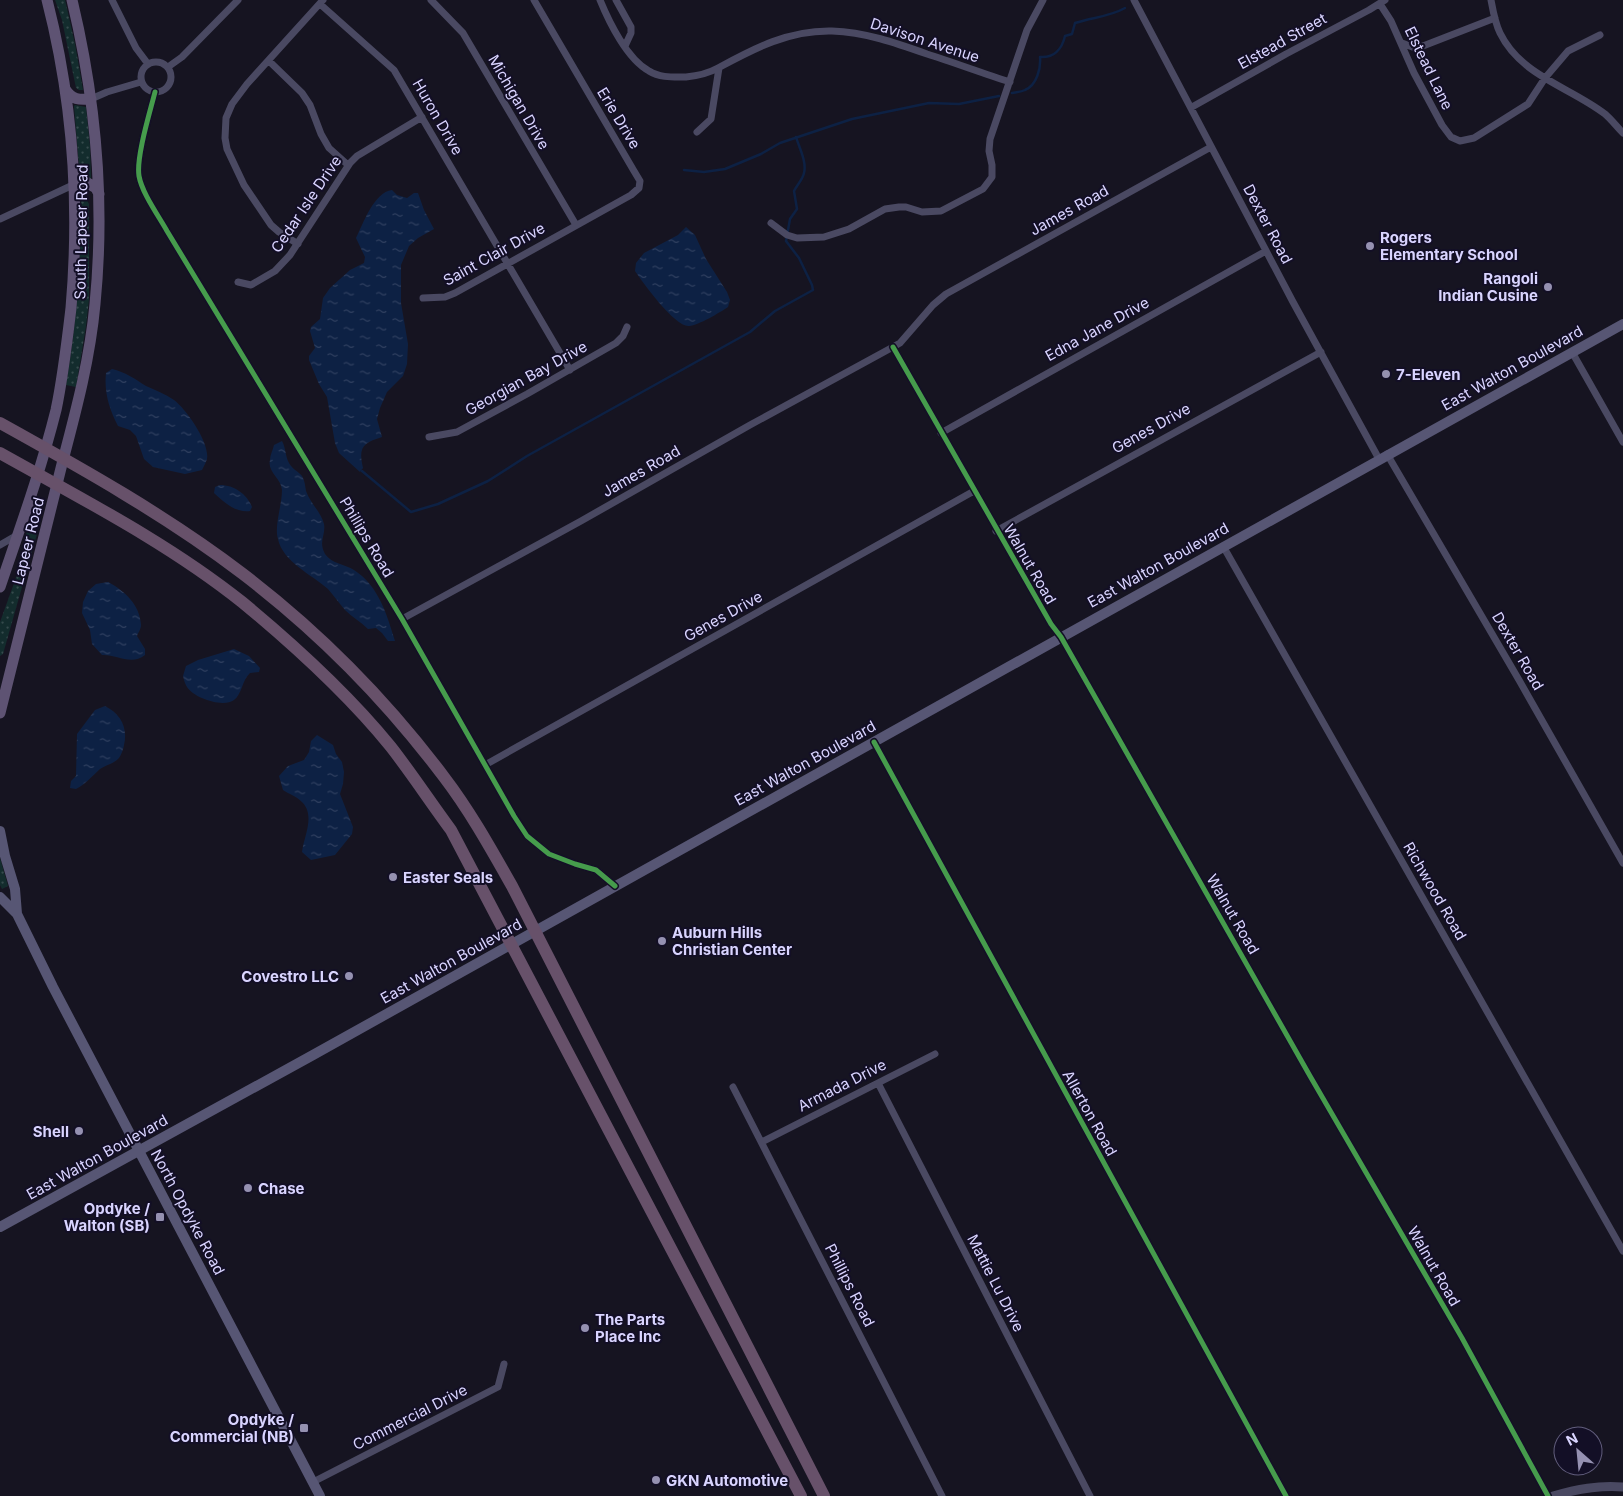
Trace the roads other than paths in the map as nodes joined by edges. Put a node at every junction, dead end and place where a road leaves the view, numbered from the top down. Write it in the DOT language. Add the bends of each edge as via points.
graph roads {
  1 [pos="46,0"];
  2 [pos="72,0"];
  3 [pos="112,0"];
  4 [pos="238,0"];
  5 [pos="431,0"];
  6 [pos="534,0"];
  7 [pos="600,0"];
  8 [pos="616,0"];
  9 [pos="1043,0"];
  10 [pos="1134,0"];
  11 [pos="1491,0"];
  12 [pos="322,2"];
  13 [pos="1383,2"];
  14 [pos="1495,18"];
  15 [pos="1600,36"];
  16 [pos="1402,43"];
  17 [pos="625,46"];
  18 [pos="269,61"];
  19 [pos="148,64"];
  20 [pos="168,67"];
  21 [pos="719,68"];
  22 [pos="1545,78"];
  23 [pos="141,82"];
  24 [pos="1010,82"];
  25 [pos="65,89"];
  26 [pos="154,92"];
  27 [pos="91,99"];
  28 [pos="1192,107"];
  29 [pos="422,117"];
  30 [pos="697,132"];
  31 [pos="1623,133"];
  32 [pos="1212,147"];
  33 [pos="348,165"];
  34 [pos="75,184"];
  35 [pos="99,194"];
  36 [pos="0,219"];
  37 [pos="771,223"];
  38 [pos="576,225"];
  39 [pos="298,244"];
  40 [pos="1266,250"];
  41 [pos="508,264"];
  42 [pos="238,282"];
  43 [pos="423,298"];
  44 [pos="1623,324"];
  45 [pos="627,327"];
  46 [pos="893,347"];
  47 [pos="1320,352"];
  48 [pos="1572,352"];
  49 [pos="570,370"];
  50 [pos="0,423"];
  51 [pos="941,433"];
  52 [pos="429,437"];
  53 [pos="1623,442"];
  54 [pos="44,452"];
  55 [pos="0,453"];
  56 [pos="1383,456"];
  57 [pos="62,464"];
  58 [pos="974,491"];
  59 [pos="996,531"];
  60 [pos="19,534"];
  61 [pos="0,545"];
  62 [pos="1223,546"];
  63 [pos="1,584"];
  64 [pos="402,618"];
  65 [pos="1061,637"];
  66 [pos="6,665"];
  67 [pos="0,713"];
  68 [pos="874,742"];
  69 [pos="485,765"];
  70 [pos="0,830"];
  71 [pos="1623,863"];
  72 [pos="615,886"];
  73 [pos="0,897"];
  74 [pos="17,914"];
  75 [pos="934,1054"];
  76 [pos="878,1082"];
  77 [pos="733,1087"];
  78 [pos="762,1142"];
  79 [pos="140,1150"];
  80 [pos="0,1227"];
  81 [pos="1623,1251"];
  82 [pos="504,1364"];
  83 [pos="313,1482"];
  84 [pos="1623,1487"];
  85 [pos="320,1496"];
  86 [pos="801,1496"];
  87 [pos="824,1496"];
  88 [pos="942,1496"];
  89 [pos="1090,1496"];
  90 [pos="1286,1496"];
  91 [pos="1548,1496"];
  92 [pos="1553,1496"];
  1 -- 25 [label="main road, South Lapeer Road"];
  2 -- 27 [label="main road, South Lapeer Road"];
  3 -- 19 [label="street" via="136,48"];
  4 -- 20 [label="street"];
  5 -- 38 [label="street, Michigan Drive" via="463,32"];
  6 -- 38 [label="street, Erie Drive" via="640,181 639,188 631,195"];
  7 -- 17 [label="street, Davison Avenue"];
  8 -- 17 [label="street" via="631,27"];
  9 -- 24 [label="street" via="1027,30"];
  10 -- 28 [label="street, Dexter Road"];
  11 -- 14 [label="street"];
  12 -- 18 [label="street"];
  12 -- 29 [label="street, Huron Drive" via="394,70"];
  13 -- 16 [label="street, Elstead Lane"];
  13 -- 28 [label="street, Elstead Street"];
  14 -- 16 [label="street" via="1423,46 1415,48"];
  14 -- 22 [label="street" via="1508,46"];
  15 -- 22 [label="street" via="1568,52"];
  16 -- 22 [label="street, Elstead Lane" via="1414,73 1442,124 1451,136 1460,141 1474,138 1528,104"];
  17 -- 21 [label="street, Davison Avenue" via="639,64 662,76 694,76"];
  18 -- 33 [label="street" via="302,94 329,148"];
  18 -- 39 [label="street" via="232,104 226,118 225,138 235,170 259,210 279,232"];
  19 -- 20 [label="street" via="155,61"];
  19 -- 23 [label="street" via="140,76"];
  20 -- 26 [label="street" via="169,85"];
  21 -- 24 [label="street, Davison Avenue" via="748,51 786,36 809,31 833,31 884,39"];
  21 -- 30 [label="street" via="711,119"];
  22 -- 31 [label="street" via="1605,114"];
  23 -- 26 [label="street"];
  23 -- 27 [label="street"];
  24 -- 37 [label="street" via="990,139 992,177 978,192 934,212 906,207 885,209 849,229 824,237 797,238"];
  25 -- 27 [label="main road" via="76,99"];
  25 -- 34 [label="main road, South Lapeer Road"];
  26 -- 64 [label="street, Phillips Road" via="139,162 142,184 167,231"];
  27 -- 35 [label="main road, South Lapeer Road"];
  28 -- 32 [label="street, Dexter Road"];
  29 -- 33 [label="street, Cedar Isle Drive" via="357,156"];
  29 -- 41 [label="street, Huron Drive"];
  32 -- 40 [label="street, Dexter Road"];
  32 -- 46 [label="street, James Road" via="941,298"];
  33 -- 39 [label="street, Cedar Isle Drive"];
  34 -- 35 [label="main road" via="86,182"];
  34 -- 36 [label="street"];
  34 -- 54 [label="main road, South Lapeer Road" via="74,266 69,324 56,408"];
  35 -- 57 [label="main road, South Lapeer Road" via="92,332"];
  38 -- 41 [label="street, Saint Clair Drive"];
  39 -- 42 [label="street, Cedar Isle Drive" via="284,263 261,280 251,285"];
  40 -- 47 [label="street, Dexter Road"];
  40 -- 51 [label="street, Edna Jane Drive"];
  41 -- 43 [label="street, Saint Clair Drive" via="445,297"];
  41 -- 49 [label="street, Huron Drive"];
  44 -- 48 [label="main road, East Walton Boulevard"];
  45 -- 49 [label="street, Georgian Bay Drive" via="616,343"];
  46 -- 51 [label="street, Walnut Road"];
  46 -- 64 [label="street, James Road"];
  47 -- 56 [label="street, Dexter Road"];
  47 -- 59 [label="street, Genes Drive"];
  48 -- 53 [label="street"];
  48 -- 56 [label="main road, East Walton Boulevard"];
  49 -- 52 [label="street, Georgian Bay Drive" via="457,432"];
  50 -- 87 [label="highway" via="137,502 243,574 326,644 360,678 444,778 512,886"];
  51 -- 58 [label="street, Walnut Road"];
  54 -- 60 [label="main road, Lapeer Road"];
  55 -- 86 [label="highway" via="159,545 241,602 306,658 390,746 451,830"];
  56 -- 62 [label="main road, East Walton Boulevard"];
  56 -- 71 [label="street, Dexter Road" via="1524,688"];
  57 -- 66 [label="main road, Lapeer Road"];
  58 -- 59 [label="street, Walnut Road"];
  58 -- 69 [label="street, Genes Drive"];
  59 -- 65 [label="street, Walnut Road"];
  60 -- 61 [label="street"];
  60 -- 63 [label="main road, Lapeer Road"];
  62 -- 65 [label="main road, East Walton Boulevard"];
  62 -- 81 [label="street, Richwood Road"];
  64 -- 69 [label="street, Phillips Road"];
  65 -- 68 [label="main road, East Walton Boulevard"];
  65 -- 91 [label="street, Walnut Road" via="1462,1338"];
  66 -- 67 [label="main road, Lapeer Road"];
  68 -- 72 [label="main road, East Walton Boulevard"];
  68 -- 90 [label="street, Allerton Road"];
  69 -- 72 [label="street, Phillips Road" via="527,836 549,854 596,870"];
  70 -- 74 [label="main road, North Opdyke Road" via="15,889"];
  72 -- 79 [label="main road, East Walton Boulevard"];
  73 -- 74 [label="main road, North Opdyke Road"];
  74 -- 79 [label="main road, North Opdyke Road"];
  75 -- 76 [label="street, Armada Drive"];
  76 -- 78 [label="street, Armada Drive"];
  76 -- 89 [label="street, Mattie Lu Drive"];
  77 -- 78 [label="street, Phillips Road"];
  78 -- 88 [label="street, Phillips Road"];
  79 -- 80 [label="main road, East Walton Boulevard"];
  79 -- 83 [label="main road, North Opdyke Road"];
  82 -- 83 [label="street, Commercial Drive" via="498,1388"];
  83 -- 85 [label="main road, North Opdyke Road"];
  84 -- 92 [label="street" via="1592,1487"];
}
